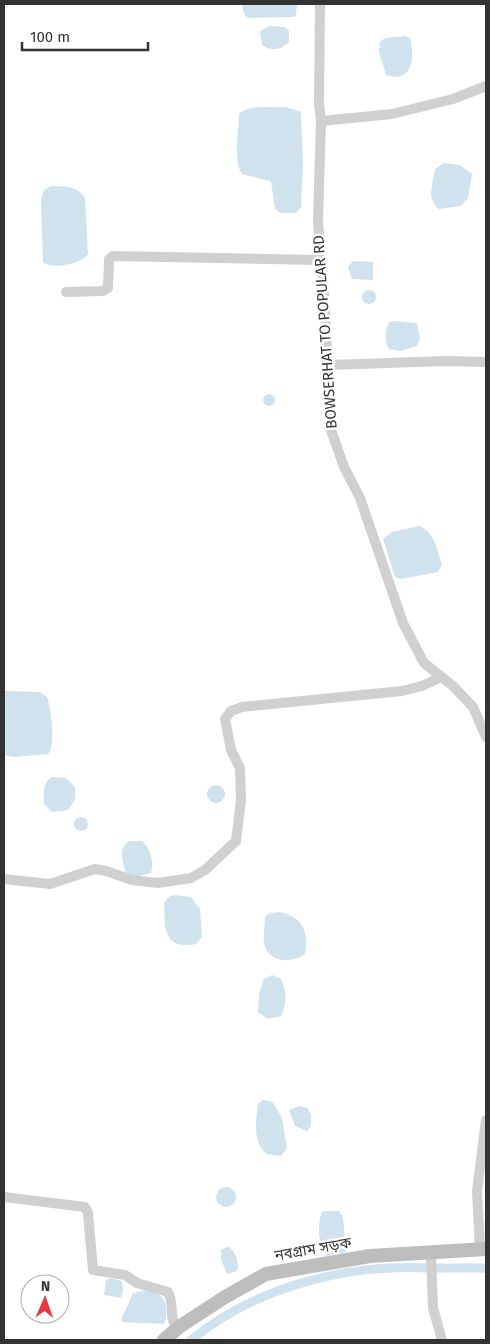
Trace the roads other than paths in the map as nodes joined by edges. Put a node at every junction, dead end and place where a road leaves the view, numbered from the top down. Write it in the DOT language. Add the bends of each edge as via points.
graph roads {
  1 [pos="320,4"];
  2 [pos="486,86"];
  3 [pos="321,121"];
  4 [pos="321,260"];
  5 [pos="66,292"];
  6 [pos="486,362"];
  7 [pos="328,365"];
  8 [pos="441,677"];
  9 [pos="486,737"];
  10 [pos="4,879"];
  11 [pos="486,1120"];
  12 [pos="4,1197"];
  13 [pos="483,1249"];
  14 [pos="431,1253"];
  15 [pos="176,1328"];
  16 [pos="164,1340"];
  17 [pos="442,1340"];
  1 -- 3 [label="street, BOWSERHAT TO POPULAR RD"];
  2 -- 3 [label="street" via="453,99 392,114"];
  3 -- 4 [label="street, BOWSERHAT TO POPULAR RD" via="318,221"];
  4 -- 5 [label="street" via="112,256 109,259 108,288 103,291"];
  4 -- 7 [label="street, BOWSERHAT TO POPULAR RD"];
  6 -- 7 [label="street"];
  7 -- 8 [label="street, BOWSERHAT TO POPULAR RD" via="331,430 344,467 360,498 404,623 424,663"];
  8 -- 9 [label="street, BOWSERHAT TO POPULAR RD" via="473,707"];
  8 -- 10 [label="street" via="402,691 242,707 232,711 225,719 231,750 240,768 236,841 220,859 190,878 143,882 95,870 50,884"];
  11 -- 13 [label="street" via="477,1191"];
  12 -- 15 [label="street" via="85,1207 92,1270 125,1275 137,1284 168,1292"];
  13 -- 14 [label="main road, নবগ্রাম সড়ক"];
  14 -- 15 [label="main road, নবগ্রাম সড়ক" via="370,1256 266,1274"];
  14 -- 17 [label="street" via="433,1308"];
  15 -- 16 [label="main road, নবগ্রাম সড়ক"];
}
